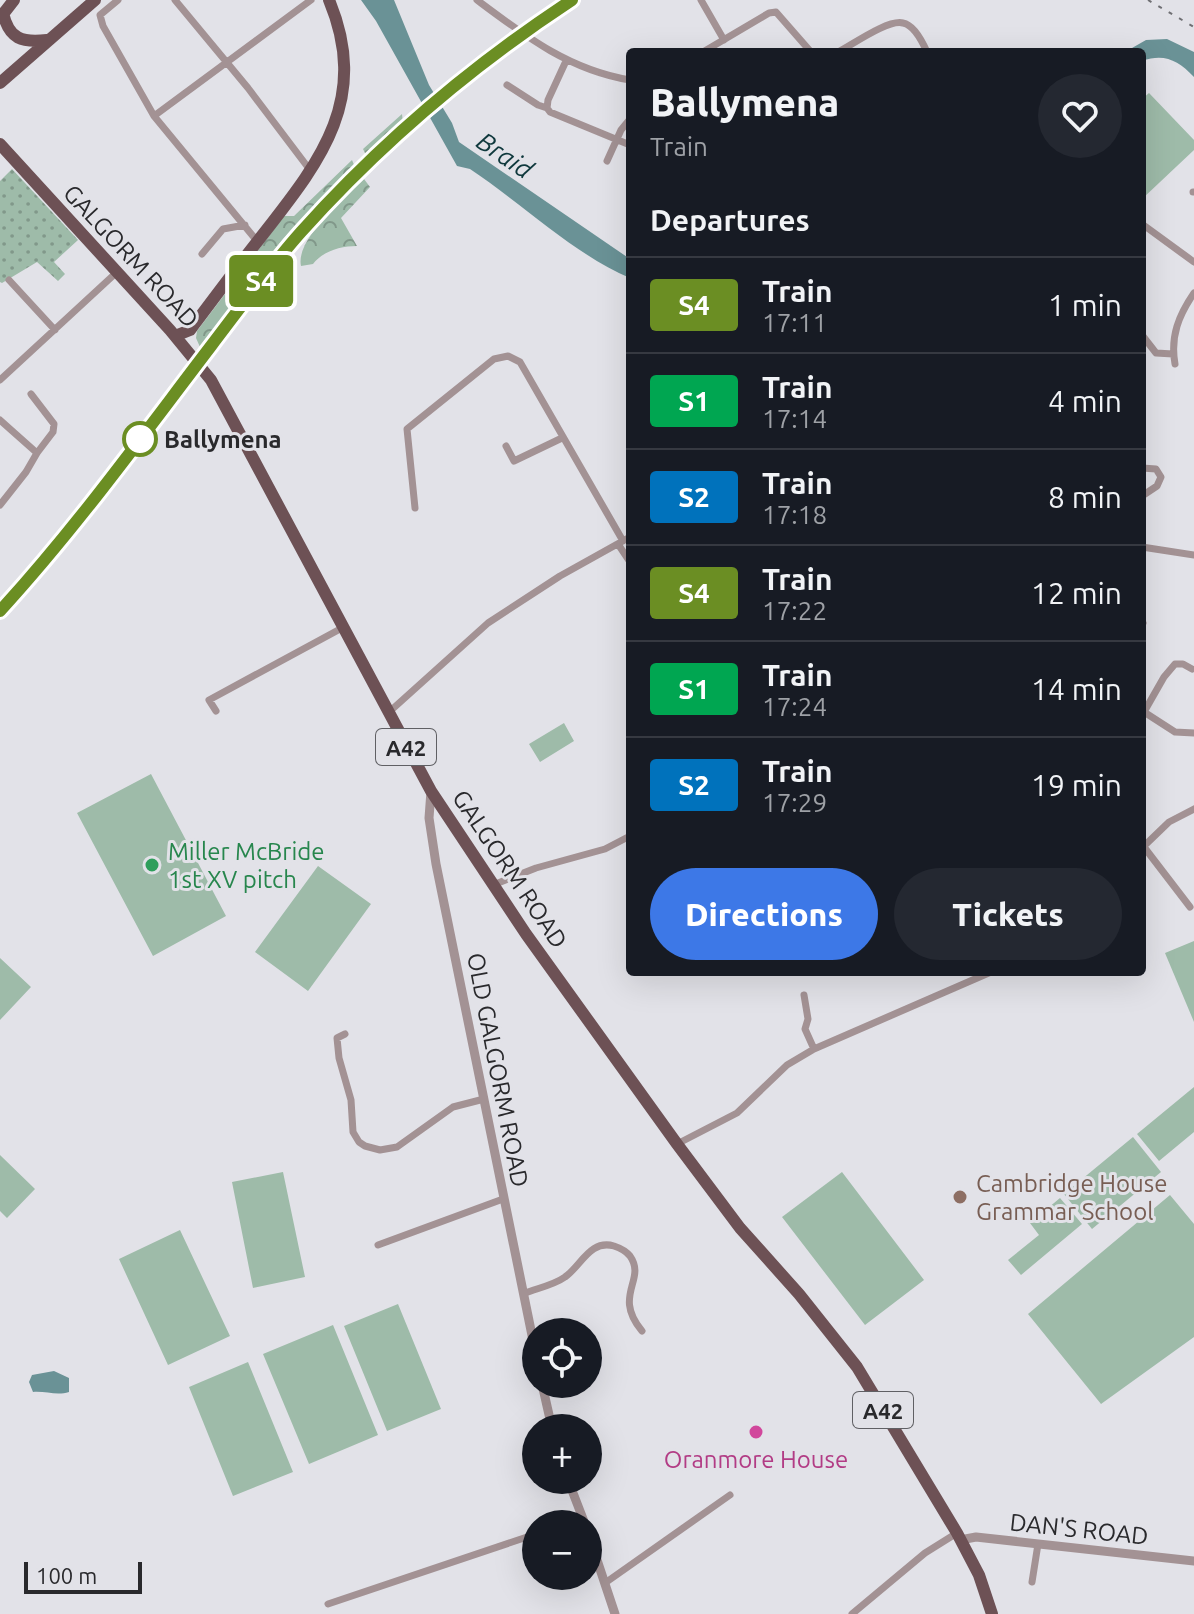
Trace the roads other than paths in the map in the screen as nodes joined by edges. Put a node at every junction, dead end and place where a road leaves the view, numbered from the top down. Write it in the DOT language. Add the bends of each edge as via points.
graph roads {
  1 [pos="95,0"];
  2 [pos="118,0"];
  3 [pos="175,0"];
  4 [pos="311,0"];
  5 [pos="477,0"];
  6 [pos="701,0"];
  7 [pos="329,1"];
  8 [pos="5,10"];
  9 [pos="47,40"];
  10 [pos="720,46"];
  11 [pos="808,48"];
  12 [pos="845,48"];
  13 [pos="924,48"];
  14 [pos="566,61"];
  15 [pos="226,63"];
  16 [pos="5,78"];
  17 [pos="626,79"];
  18 [pos="507,85"];
  19 [pos="0,95"];
  20 [pos="547,108"];
  21 [pos="154,116"];
  22 [pos="626,125"];
  23 [pos="616,140"];
  24 [pos="626,144"];
  25 [pos="1,148"];
  26 [pos="607,161"];
  27 [pos="312,171"];
  28 [pos="1156,220"];
  29 [pos="245,225"];
  30 [pos="1146,225"];
  31 [pos="1146,227"];
  32 [pos="257,241"];
  33 [pos="202,254"];
  34 [pos="1194,262"];
  35 [pos="117,272"];
  36 [pos="9,280"];
  37 [pos="1194,293"];
  38 [pos="55,330"];
  39 [pos="190,330"];
  40 [pos="175,336"];
  41 [pos="1146,340"];
  42 [pos="186,349"];
  43 [pos="1173,354"];
  44 [pos="1175,364"];
  45 [pos="0,380"];
  46 [pos="31,394"];
  47 [pos="0,420"];
  48 [pos="562,438"];
  49 [pos="506,446"];
  50 [pos="37,453"];
  51 [pos="1146,468"];
  52 [pos="1146,493"];
  53 [pos="0,505"];
  54 [pos="415,508"];
  55 [pos="624,540"];
  56 [pos="1146,548"];
  57 [pos="1194,555"];
  58 [pos="342,628"];
  59 [pos="1192,669"];
  60 [pos="1146,709"];
  61 [pos="216,711"];
  62 [pos="388,713"];
  63 [pos="1146,716"];
  64 [pos="1194,733"];
  65 [pos="431,791"];
  66 [pos="1194,809"];
  67 [pos="626,839"];
  68 [pos="1146,845"];
  69 [pos="1146,852"];
  70 [pos="492,886"];
  71 [pos="1190,907"];
  72 [pos="982,976"];
  73 [pos="804,995"];
  74 [pos="345,1034"];
  75 [pos="814,1049"];
  76 [pos="484,1099"];
  77 [pos="677,1144"];
  78 [pos="503,1199"];
  79 [pos="378,1245"];
  80 [pos="525,1293"];
  81 [pos="529,1318"];
  82 [pos="642,1331"];
  83 [pos="730,1495"];
  84 [pos="958,1536"];
  85 [pos="522,1539"];
  86 [pos="1038,1544"];
  87 [pos="1194,1561"];
  88 [pos="602,1574"];
  89 [pos="1032,1582"];
  90 [pos="605,1583"];
  91 [pos="328,1604"];
  92 [pos="615,1614"];
  93 [pos="852,1614"];
  94 [pos="992,1614"];
  1 -- 9 [label="main road"];
  2 -- 21 [label="street" via="100,15 103,26"];
  3 -- 15 [label="street"];
  4 -- 15 [label="street"];
  5 -- 14 [label="street"];
  6 -- 10 [label="street"];
  7 -- 27 [label="main road" via="342,54 342,88 332,131"];
  8 -- 9 [label="main road" via="7,28 15,38"];
  9 -- 16 [label="main road"];
  10 -- 11 [label="street" via="776,12"];
  12 -- 13 [label="street" via="886,26 903,23"];
  14 -- 17 [label="street"];
  14 -- 20 [label="street"];
  15 -- 21 [label="street"];
  15 -- 27 [label="street"];
  16 -- 19 [label="main road"];
  18 -- 20 [label="street"];
  20 -- 23 [label="street"];
  21 -- 29 [label="street"];
  22 -- 23 [label="street"];
  23 -- 24 [label="street"];
  23 -- 26 [label="street"];
  25 -- 35 [label="main road, GALGORM ROAD / A42"];
  27 -- 32 [label="main road"];
  28 -- 30 [label="street"];
  29 -- 32 [label="street"];
  29 -- 33 [label="street" via="223,229"];
  31 -- 34 [label="street"];
  32 -- 39 [label="main road"];
  35 -- 38 [label="street"];
  35 -- 40 [label="main road, GALGORM ROAD / A42"];
  36 -- 38 [label="street"];
  37 -- 43 [label="street" via="1175,328"];
  38 -- 45 [label="street"];
  39 -- 40 [label="main road"];
  39 -- 42 [label="main road"];
  40 -- 42 [label="main road, GALGORM ROAD / A42"];
  41 -- 43 [label="street" via="1156,353"];
  42 -- 58 [label="main road, GALGORM ROAD / A42" via="220,394"];
  43 -- 44 [label="street"];
  46 -- 50 [label="street" via="54,424"];
  47 -- 50 [label="street"];
  48 -- 49 [label="street" via="514,461"];
  48 -- 54 [label="street" via="520,362 499,357 407,429"];
  48 -- 55 [label="street"];
  50 -- 53 [label="street"];
  51 -- 52 [label="street" via="1156,469 1161,477"];
  55 -- 62 [label="street" via="488,623"];
  56 -- 57 [label="street"];
  58 -- 61 [label="street" via="209,700"];
  58 -- 62 [label="main road, GALGORM ROAD / A42"];
  59 -- 60 [label="street" via="1175,664"];
  62 -- 65 [label="main road, GALGORM ROAD / A42"];
  63 -- 64 [label="street" via="1175,732"];
  65 -- 70 [label="main road, GALGORM ROAD / A42"];
  65 -- 76 [label="street, OLD GALGORM ROAD" via="436,864"];
  66 -- 68 [label="street" via="1169,822"];
  67 -- 70 [label="street"];
  69 -- 71 [label="street"];
  70 -- 77 [label="main road, GALGORM ROAD / A42"];
  72 -- 75 [label="street"];
  73 -- 75 [label="street" via="805,1029"];
  74 -- 76 [label="street" via="337,1038 339,1058 351,1100 351,1124 365,1146 397,1147 453,1107"];
  75 -- 77 [label="street" via="787,1065 737,1113"];
  76 -- 78 [label="street, OLD GALGORM ROAD"];
  77 -- 84 [label="main road, GALGORM ROAD / A42" via="857,1367"];
  78 -- 79 [label="street"];
  78 -- 80 [label="street, OLD GALGORM ROAD"];
  80 -- 81 [label="street, OLD GALGORM ROAD"];
  80 -- 82 [label="street" via="565,1278 593,1248 614,1246 634,1264 628,1305"];
  83 -- 90 [label="street"];
  84 -- 86 [label="street, DAN'S ROAD"];
  84 -- 93 [label="street" via="925,1553"];
  84 -- 94 [label="main road, GALGORM ROAD / A42"];
  85 -- 91 [label="street"];
  86 -- 87 [label="street, DAN'S ROAD"];
  86 -- 89 [label="street"];
  88 -- 90 [label="street"];
  90 -- 92 [label="street"];
}
